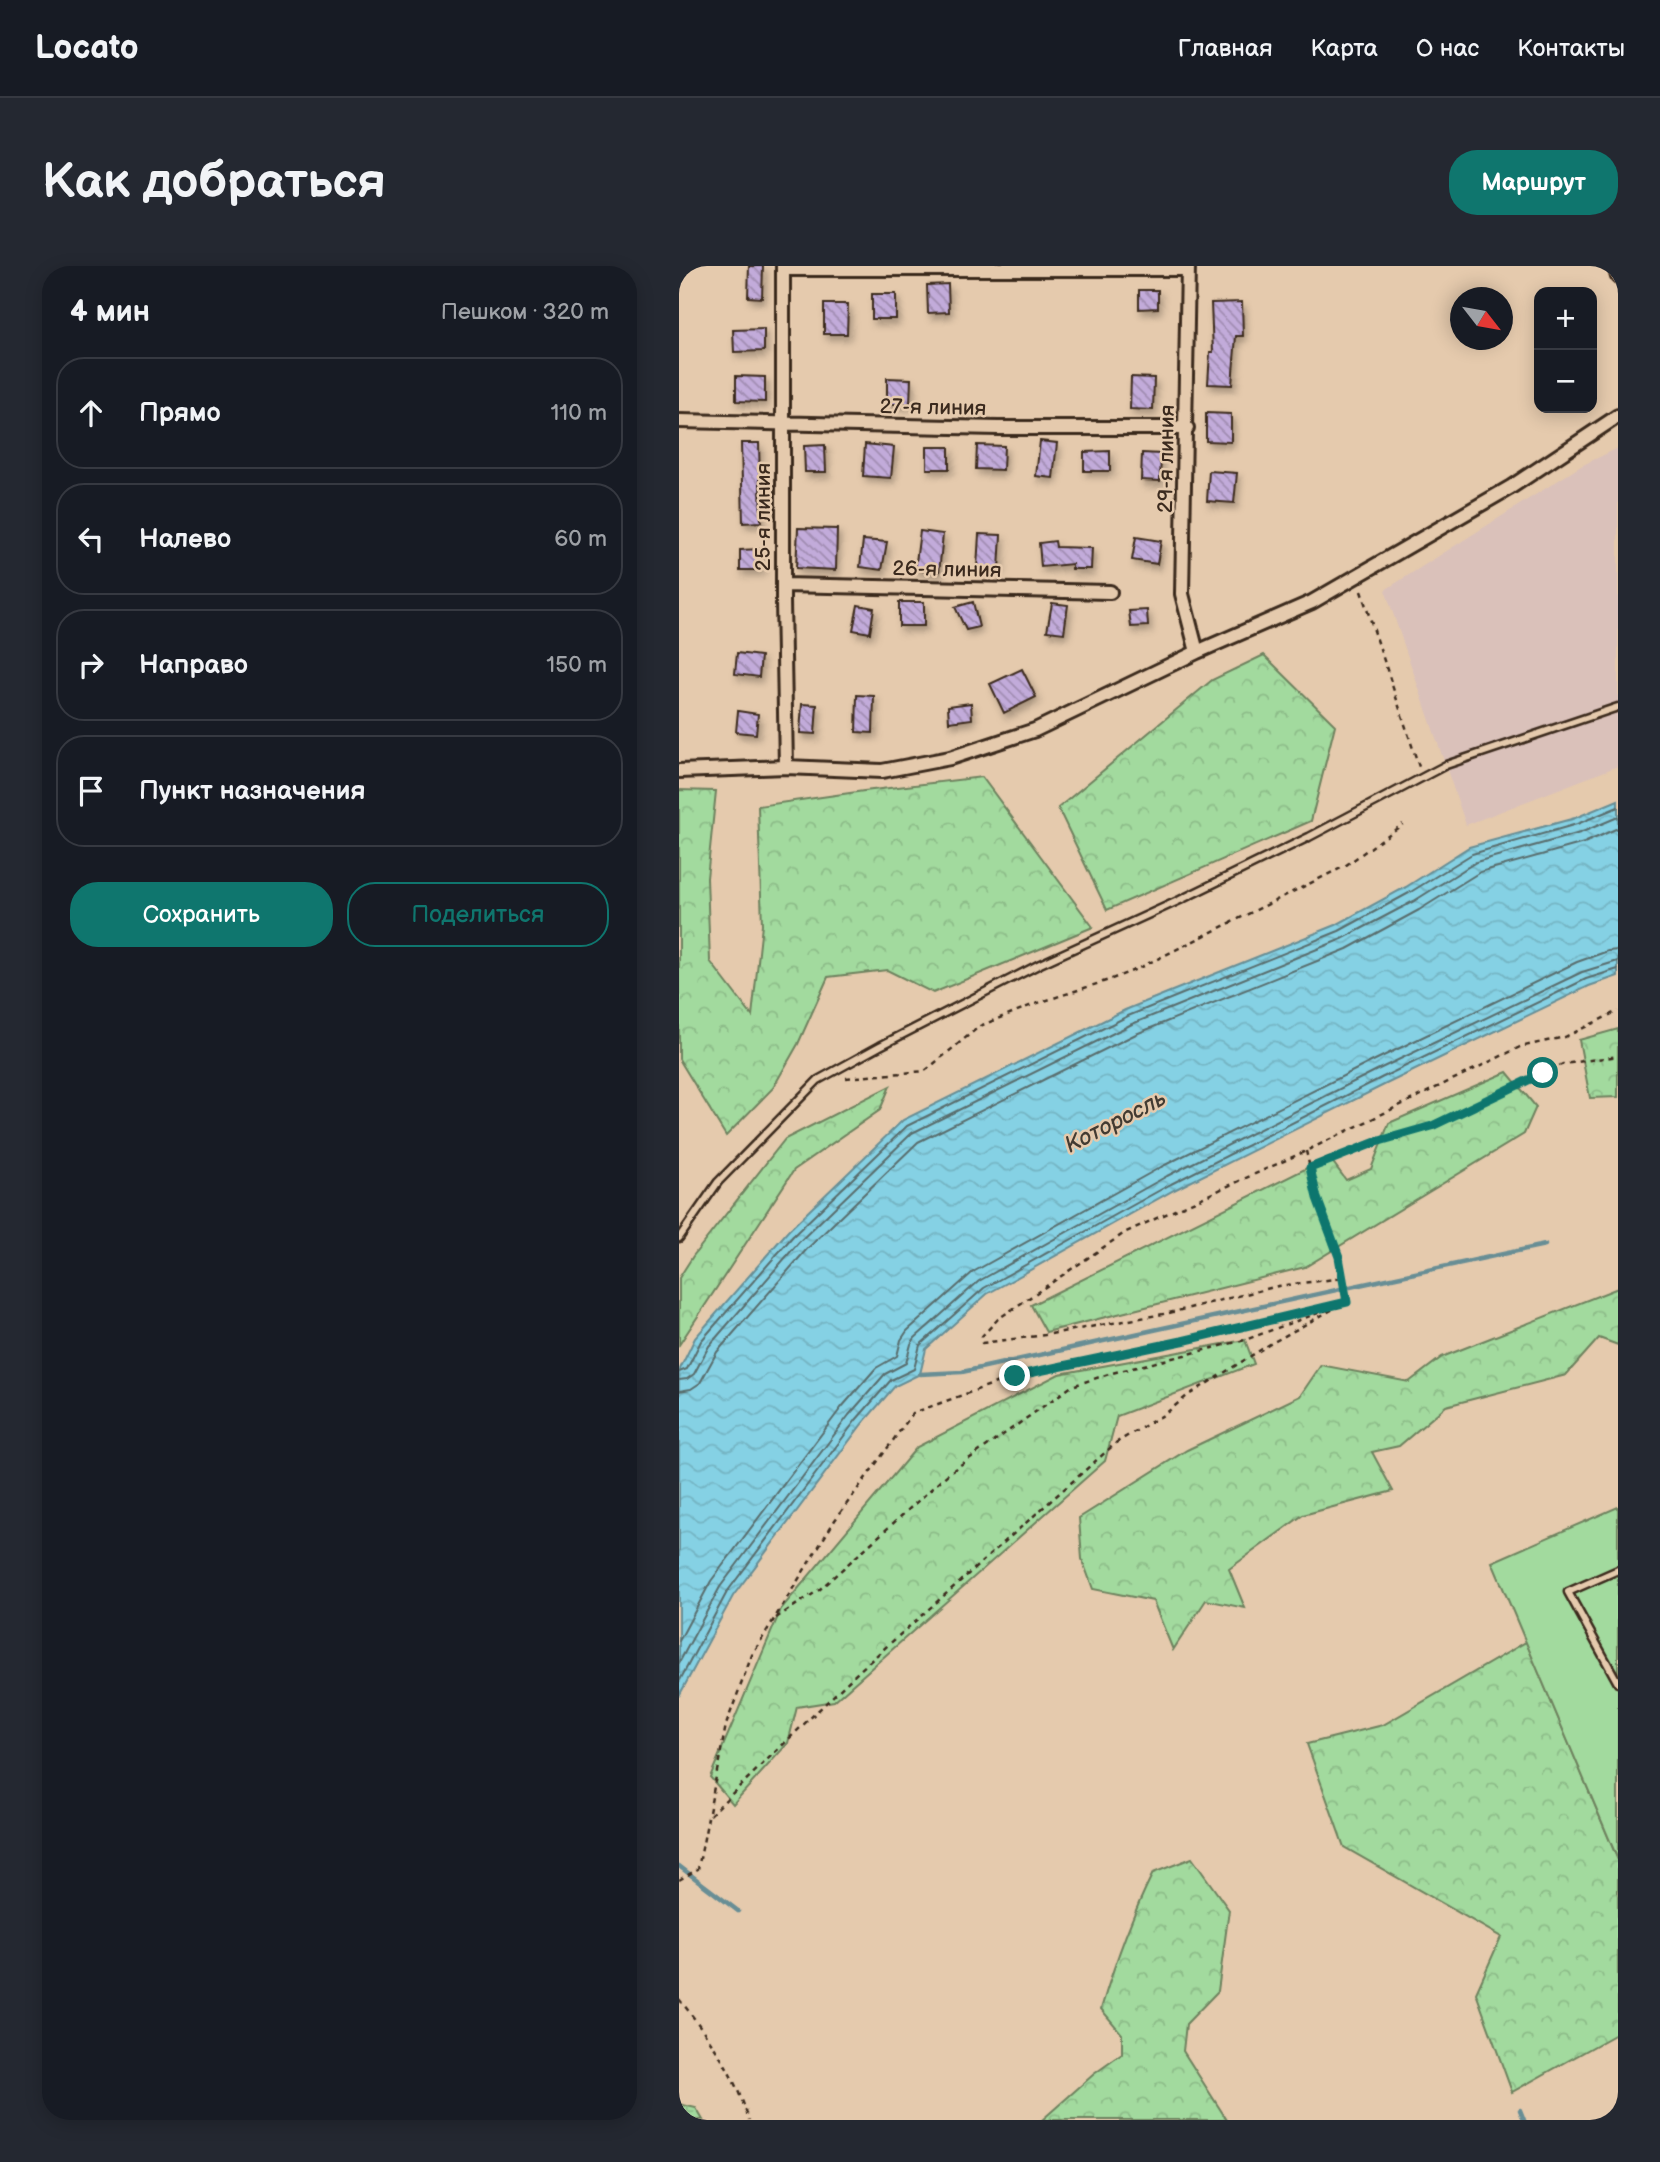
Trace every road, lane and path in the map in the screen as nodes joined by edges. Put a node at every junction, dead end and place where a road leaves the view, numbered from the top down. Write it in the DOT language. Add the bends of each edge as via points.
graph roads {
  1 [pos="1615,266"];
  2 [pos="783,267"];
  3 [pos="1188,267"];
  4 [pos="1618,277"];
  5 [pos="1618,416"];
  6 [pos="679,422"];
  7 [pos="782,422"];
  8 [pos="1187,428"];
  9 [pos="1356,576"];
  10 [pos="783,585"];
  11 [pos="1110,592"];
  12 [pos="1197,652"];
  13 [pos="1618,707"];
  14 [pos="786,767"];
  15 [pos="679,771"];
  16 [pos="1422,777"];
  17 [pos="1403,824"];
  18 [pos="1618,1011"];
  19 [pos="1618,1056"];
  20 [pos="845,1078"];
  21 [pos="1306,1151"];
  22 [pos="1310,1168"];
  23 [pos="679,1238"];
  24 [pos="1343,1278"];
  25 [pos="1347,1302"];
  26 [pos="1618,1570"];
  27 [pos="775,1618"];
  28 [pos="1618,1683"];
  29 [pos="710,1815"];
  30 [pos="679,1880"];
  31 [pos="679,1999"];
  32 [pos="749,2120"];
  1 -- 4 [label="street"];
  2 -- 3 [label="street"];
  2 -- 7 [label="street, 25-я линия"];
  3 -- 8 [label="street, 29-я линия"];
  5 -- 9 [label="street" via="1511,487"];
  6 -- 7 [label="street, 27-я линия"];
  7 -- 8 [label="street, 27-я линия"];
  7 -- 10 [label="street, 25-я линия"];
  8 -- 12 [label="street, 29-я линия" via="1182,594"];
  9 -- 12 [label="street" via="1311,602"];
  9 -- 16 [label="path"];
  10 -- 11 [label="street, 26-я линия"];
  10 -- 14 [label="street, 25-я линия"];
  12 -- 14 [label="street" via="1035,730 950,758 882,771"];
  13 -- 16 [label="lane"];
  14 -- 15 [label="street"];
  16 -- 23 [label="lane" via="1297,843 1040,964 818,1080 718,1182"];
  17 -- 20 [label="path" via="1345,866 1137,969 980,1026 925,1071"];
  18 -- 21 [label="path" via="1565,1037 1520,1047"];
  19 -- 22 [label="path" via="1563,1063 1432,1126"];
  21 -- 22 [label="path"];
  21 -- 24 [label="path" via="1126,1232 998,1319 982,1336 982,1343 1169,1313 1278,1286"];
  22 -- 24 [label="path"];
  24 -- 25 [label="path"];
  25 -- 27 [label="path" via="1245,1340 1072,1386 949,1473 819,1590"];
  25 -- 27 [label="path" via="1015,1376 913,1413 835,1520"];
  25 -- 29 [label="path" via="1269,1344 1117,1442 859,1671"];
  26 -- 28 [label="lane" via="1569,1592"];
  27 -- 29 [label="path" via="752,1655 726,1725"];
  29 -- 30 [label="path" via="698,1870"];
  31 -- 32 [label="path" via="709,2038"];
}
